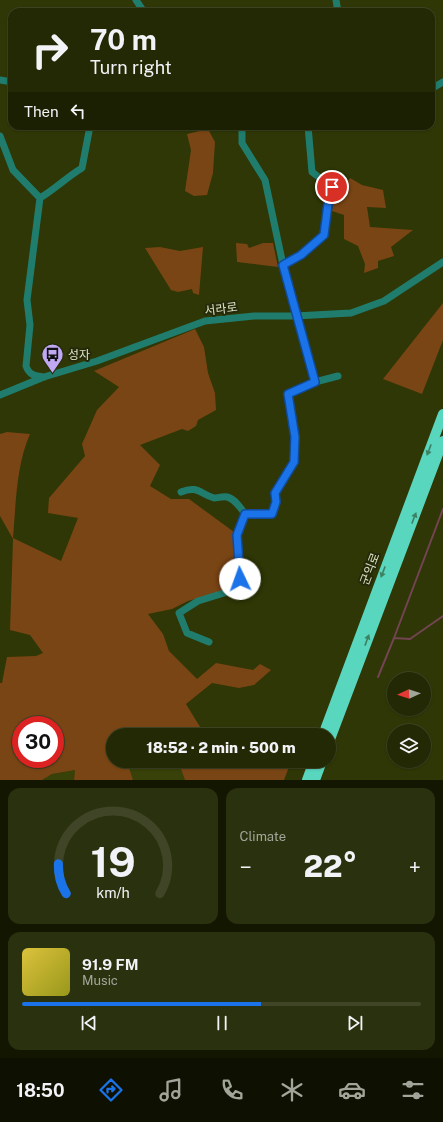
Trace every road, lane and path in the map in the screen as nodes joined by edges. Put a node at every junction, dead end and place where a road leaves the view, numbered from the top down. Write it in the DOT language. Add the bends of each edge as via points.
graph roads {
  1 [pos="89,130"];
  2 [pos="242,130"];
  3 [pos="308,130"];
  4 [pos="0,136"];
  5 [pos="40,198"];
  6 [pos="443,262"];
  7 [pos="283,265"];
  8 [pos="296,316"];
  9 [pos="338,376"];
  10 [pos="44,377"];
  11 [pos="315,382"];
  12 [pos="0,396"];
  13 [pos="443,414"];
  14 [pos="443,441"];
  15 [pos="182,492"];
  16 [pos="245,514"];
  17 [pos="209,642"];
  18 [pos="326,728"];
  19 [pos="334,728"];
  20 [pos="311,768"];
  21 [pos="319,768"];
  22 [pos="307,780"];
  23 [pos="315,780"];
  1 -- 5 [label="street" via="82,168"];
  2 -- 7 [label="street" via="242,143 265,180"];
  3 -- 7 [label="street" via="312,172 332,187 324,235 301,255"];
  4 -- 5 [label="street" via="13,170"];
  5 -- 10 [label="street" via="27,300 30,325 26,366 34,376"];
  6 -- 8 [label="street, 서라로" via="384,301 351,312"];
  7 -- 8 [label="street"];
  8 -- 10 [label="street, 서라로" via="254,316 205,321 97,361"];
  8 -- 11 [label="street"];
  9 -- 11 [label="street"];
  10 -- 12 [label="street, 서라로"];
  11 -- 16 [label="street" via="288,394 295,437 294,462 275,493 276,502 272,514"];
  13 -- 18 [label="highway, 군익로, one-way"];
  19 -- 14 [label="highway, 군익로, one-way"];
  15 -- 16 [label="street" via="189,488 214,498 227,497 238,504"];
  16 -- 17 [label="street" via="237,535 240,579 234,590 198,601 179,613 187,633"];
  20 -- 22 [label="highway"];
  21 -- 23 [label="highway"];
}
